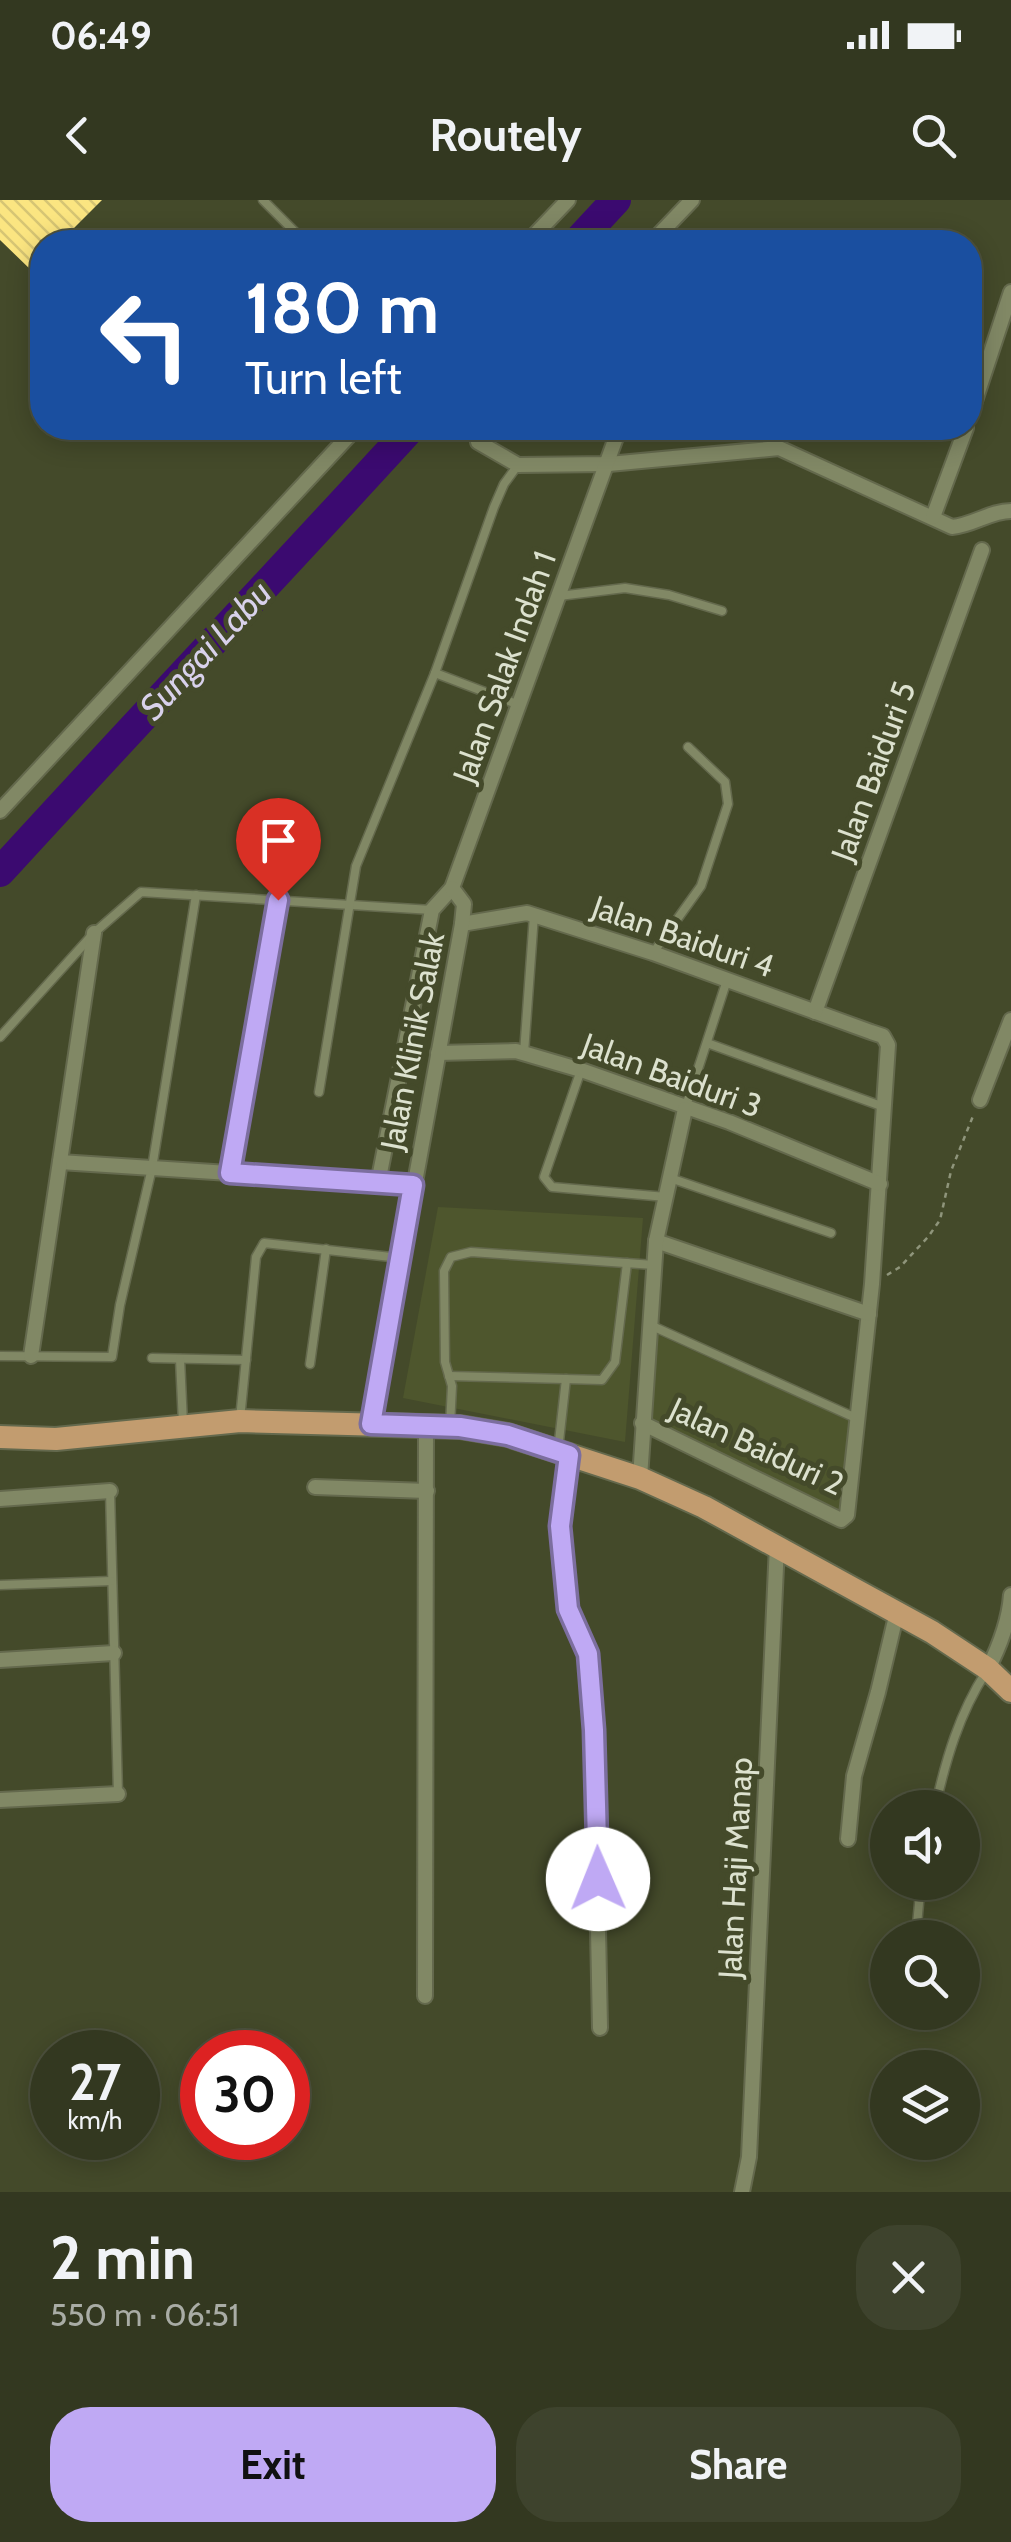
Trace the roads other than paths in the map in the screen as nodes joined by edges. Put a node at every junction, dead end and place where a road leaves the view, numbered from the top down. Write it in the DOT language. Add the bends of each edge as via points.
graph roads {
  1 [pos="263,200"];
  2 [pos="568,200"];
  3 [pos="692,200"];
  4 [pos="294,230"];
  5 [pos="539,230"];
  6 [pos="663,230"];
  7 [pos="1011,292"];
  8 [pos="982,380"];
  9 [pos="345,440"];
  10 [pos="478,440"];
  11 [pos="616,440"];
  12 [pos="962,440"];
  13 [pos="609,464"];
  14 [pos="518,466"];
  15 [pos="1011,511"];
  16 [pos="933,516"];
  17 [pos="982,550"];
  18 [pos="560,596"];
  19 [pos="722,611"];
  20 [pos="435,673"];
  21 [pos="519,705"];
  22 [pos="688,746"];
  23 [pos="0,811"];
  24 [pos="452,888"];
  25 [pos="196,896"];
  26 [pos="278,900"];
  27 [pos="352,904"];
  28 [pos="432,910"];
  29 [pos="534,915"];
  30 [pos="462,924"];
  31 [pos="94,933"];
  32 [pos="653,953"];
  33 [pos="727,980"];
  34 [pos="816,1012"];
  35 [pos="1009,1030"];
  36 [pos="0,1038"];
  37 [pos="707,1043"];
  38 [pos="438,1053"];
  39 [pos="524,1054"];
  40 [pos="581,1070"];
  41 [pos="319,1092"];
  42 [pos="980,1100"];
  43 [pos="884,1106"];
  44 [pos="685,1109"];
  45 [pos="60,1162"];
  46 [pos="152,1168"];
  47 [pos="230,1173"];
  48 [pos="670,1178"];
  49 [pos="378,1183"];
  50 [pos="880,1184"];
  51 [pos="413,1185"];
  52 [pos="666,1197"];
  53 [pos="832,1233"];
  54 [pos="656,1241"];
  55 [pos="326,1249"];
  56 [pos="400,1258"];
  57 [pos="627,1263"];
  58 [pos="654,1265"];
  59 [pos="869,1314"];
  60 [pos="650,1326"];
  61 [pos="0,1356"];
  62 [pos="31,1356"];
  63 [pos="152,1358"];
  64 [pos="180,1358"];
  65 [pos="246,1360"];
  66 [pos="310,1364"];
  67 [pos="450,1376"];
  68 [pos="566,1380"];
  69 [pos="858,1419"];
  70 [pos="240,1420"];
  71 [pos="642,1423"];
  72 [pos="371,1424"];
  73 [pos="182,1425"];
  74 [pos="426,1426"];
  75 [pos="450,1427"];
  76 [pos="0,1437"];
  77 [pos="563,1453"];
  78 [pos="640,1478"];
  79 [pos="315,1487"];
  80 [pos="427,1491"];
  81 [pos="110,1492"];
  82 [pos="0,1500"];
  83 [pos="777,1546"];
  84 [pos="111,1582"];
  85 [pos="0,1586"];
  86 [pos="1011,1595"];
  87 [pos="897,1612"];
  88 [pos="114,1653"];
  89 [pos="0,1660"];
  90 [pos="988,1670"];
  91 [pos="1011,1691"];
  92 [pos="939,1790"];
  93 [pos="118,1794"];
  94 [pos="0,1800"];
  95 [pos="848,1839"];
  96 [pos="424,1996"];
  97 [pos="600,2028"];
  98 [pos="744,2192"];
  1 -- 4 [label="lane"];
  2 -- 5 [label="street"];
  3 -- 6 [label="street"];
  7 -- 8 [label="street"];
  9 -- 23 [label="street"];
  10 -- 14 [label="street"];
  11 -- 13 [label="street, Jalan Salak Indah 1"];
  12 -- 16 [label="street"];
  13 -- 14 [label="street"];
  13 -- 16 [label="street" via="779,448"];
  13 -- 18 [label="street, Jalan Salak Indah 1"];
  14 -- 20 [label="lane" via="494,507"];
  15 -- 16 [label="street" via="952,527"];
  17 -- 34 [label="street, Jalan Baiduri 5"];
  18 -- 19 [label="lane" via="625,588"];
  18 -- 21 [label="street, Jalan Salak Indah 1"];
  20 -- 21 [label="lane"];
  20 -- 27 [label="lane" via="356,866"];
  21 -- 24 [label="street, Jalan Salak Indah 1"];
  22 -- 32 [label="lane" via="724,782 728,804 701,886"];
  24 -- 28 [label="street"];
  24 -- 30 [label="street, Jalan Klinik Salak" via="464,904"];
  25 -- 26 [label="lane"];
  25 -- 31 [label="lane" via="140,892"];
  25 -- 46 [label="lane"];
  26 -- 27 [label="lane"];
  26 -- 47 [label="street"];
  27 -- 28 [label="lane"];
  27 -- 41 [label="lane"];
  28 -- 49 [label="street"];
  29 -- 30 [label="street, Jalan Baiduri 4"];
  29 -- 32 [label="street, Jalan Baiduri 4"];
  29 -- 39 [label="lane"];
  30 -- 38 [label="street, Jalan Klinik Salak"];
  31 -- 36 [label="lane"];
  31 -- 45 [label="street"];
  32 -- 33 [label="street, Jalan Baiduri 4"];
  33 -- 34 [label="street, Jalan Baiduri 4"];
  33 -- 37 [label="lane"];
  34 -- 43 [label="street, Jalan Baiduri 4" via="883,1036"];
  35 -- 42 [label="street"];
  37 -- 43 [label="lane"];
  37 -- 44 [label="lane"];
  38 -- 39 [label="street, Jalan Baiduri 3"];
  38 -- 51 [label="street, Jalan Klinik Salak"];
  39 -- 40 [label="street, Jalan Baiduri 3"];
  40 -- 44 [label="street, Jalan Baiduri 3"];
  40 -- 52 [label="lane" via="544,1178 552,1187"];
  43 -- 50 [label="street"];
  44 -- 48 [label="street"];
  44 -- 50 [label="street, Jalan Baiduri 3"];
  45 -- 46 [label="street"];
  45 -- 62 [label="street"];
  46 -- 47 [label="street"];
  46 -- 62 [label="lane" via="112,1357"];
  47 -- 49 [label="street"];
  48 -- 52 [label="street"];
  48 -- 53 [label="lane"];
  49 -- 51 [label="street"];
  50 -- 59 [label="street"];
  51 -- 56 [label="street, Jalan Klinik Salak"];
  52 -- 54 [label="street"];
  54 -- 58 [label="street"];
  54 -- 59 [label="street"];
  55 -- 56 [label="lane"];
  55 -- 65 [label="lane" via="264,1244 256,1256"];
  55 -- 66 [label="lane"];
  56 -- 72 [label="street, Jalan Klinik Salak"];
  57 -- 58 [label="lane"];
  57 -- 67 [label="lane" via="471,1252 451,1257 444,1271"];
  57 -- 68 [label="lane" via="614,1362 602,1380"];
  58 -- 60 [label="street"];
  59 -- 69 [label="street"];
  60 -- 69 [label="lane"];
  60 -- 71 [label="street"];
  61 -- 62 [label="lane"];
  63 -- 64 [label="lane"];
  64 -- 65 [label="lane"];
  64 -- 73 [label="lane"];
  65 -- 70 [label="lane"];
  67 -- 68 [label="lane"];
  67 -- 75 [label="lane"];
  68 -- 77 [label="lane"];
  69 -- 71 [label="street, Jalan Baiduri 2" via="847,1515 841,1520"];
  70 -- 72 [label="main road"];
  70 -- 73 [label="main road"];
  71 -- 78 [label="street"];
  72 -- 74 [label="main road"];
  73 -- 76 [label="main road" via="56,1439"];
  74 -- 75 [label="main road"];
  74 -- 80 [label="street"];
  75 -- 77 [label="main road" via="508,1435"];
  77 -- 78 [label="main road"];
  77 -- 97 [label="street" via="560,1526 568,1609 588,1654 594,1730"];
  78 -- 83 [label="main road"];
  79 -- 80 [label="street"];
  80 -- 96 [label="street"];
  81 -- 82 [label="street"];
  81 -- 84 [label="lane"];
  83 -- 87 [label="main road"];
  83 -- 98 [label="street, Jalan Haji Manap"];
  84 -- 85 [label="lane"];
  84 -- 88 [label="lane"];
  86 -- 90 [label="street"];
  87 -- 90 [label="main road"];
  87 -- 95 [label="street" via="854,1776"];
  88 -- 89 [label="street"];
  88 -- 93 [label="lane"];
  90 -- 91 [label="main road"];
  90 -- 92 [label="lane" via="969,1698"];
  93 -- 94 [label="street"];
}
